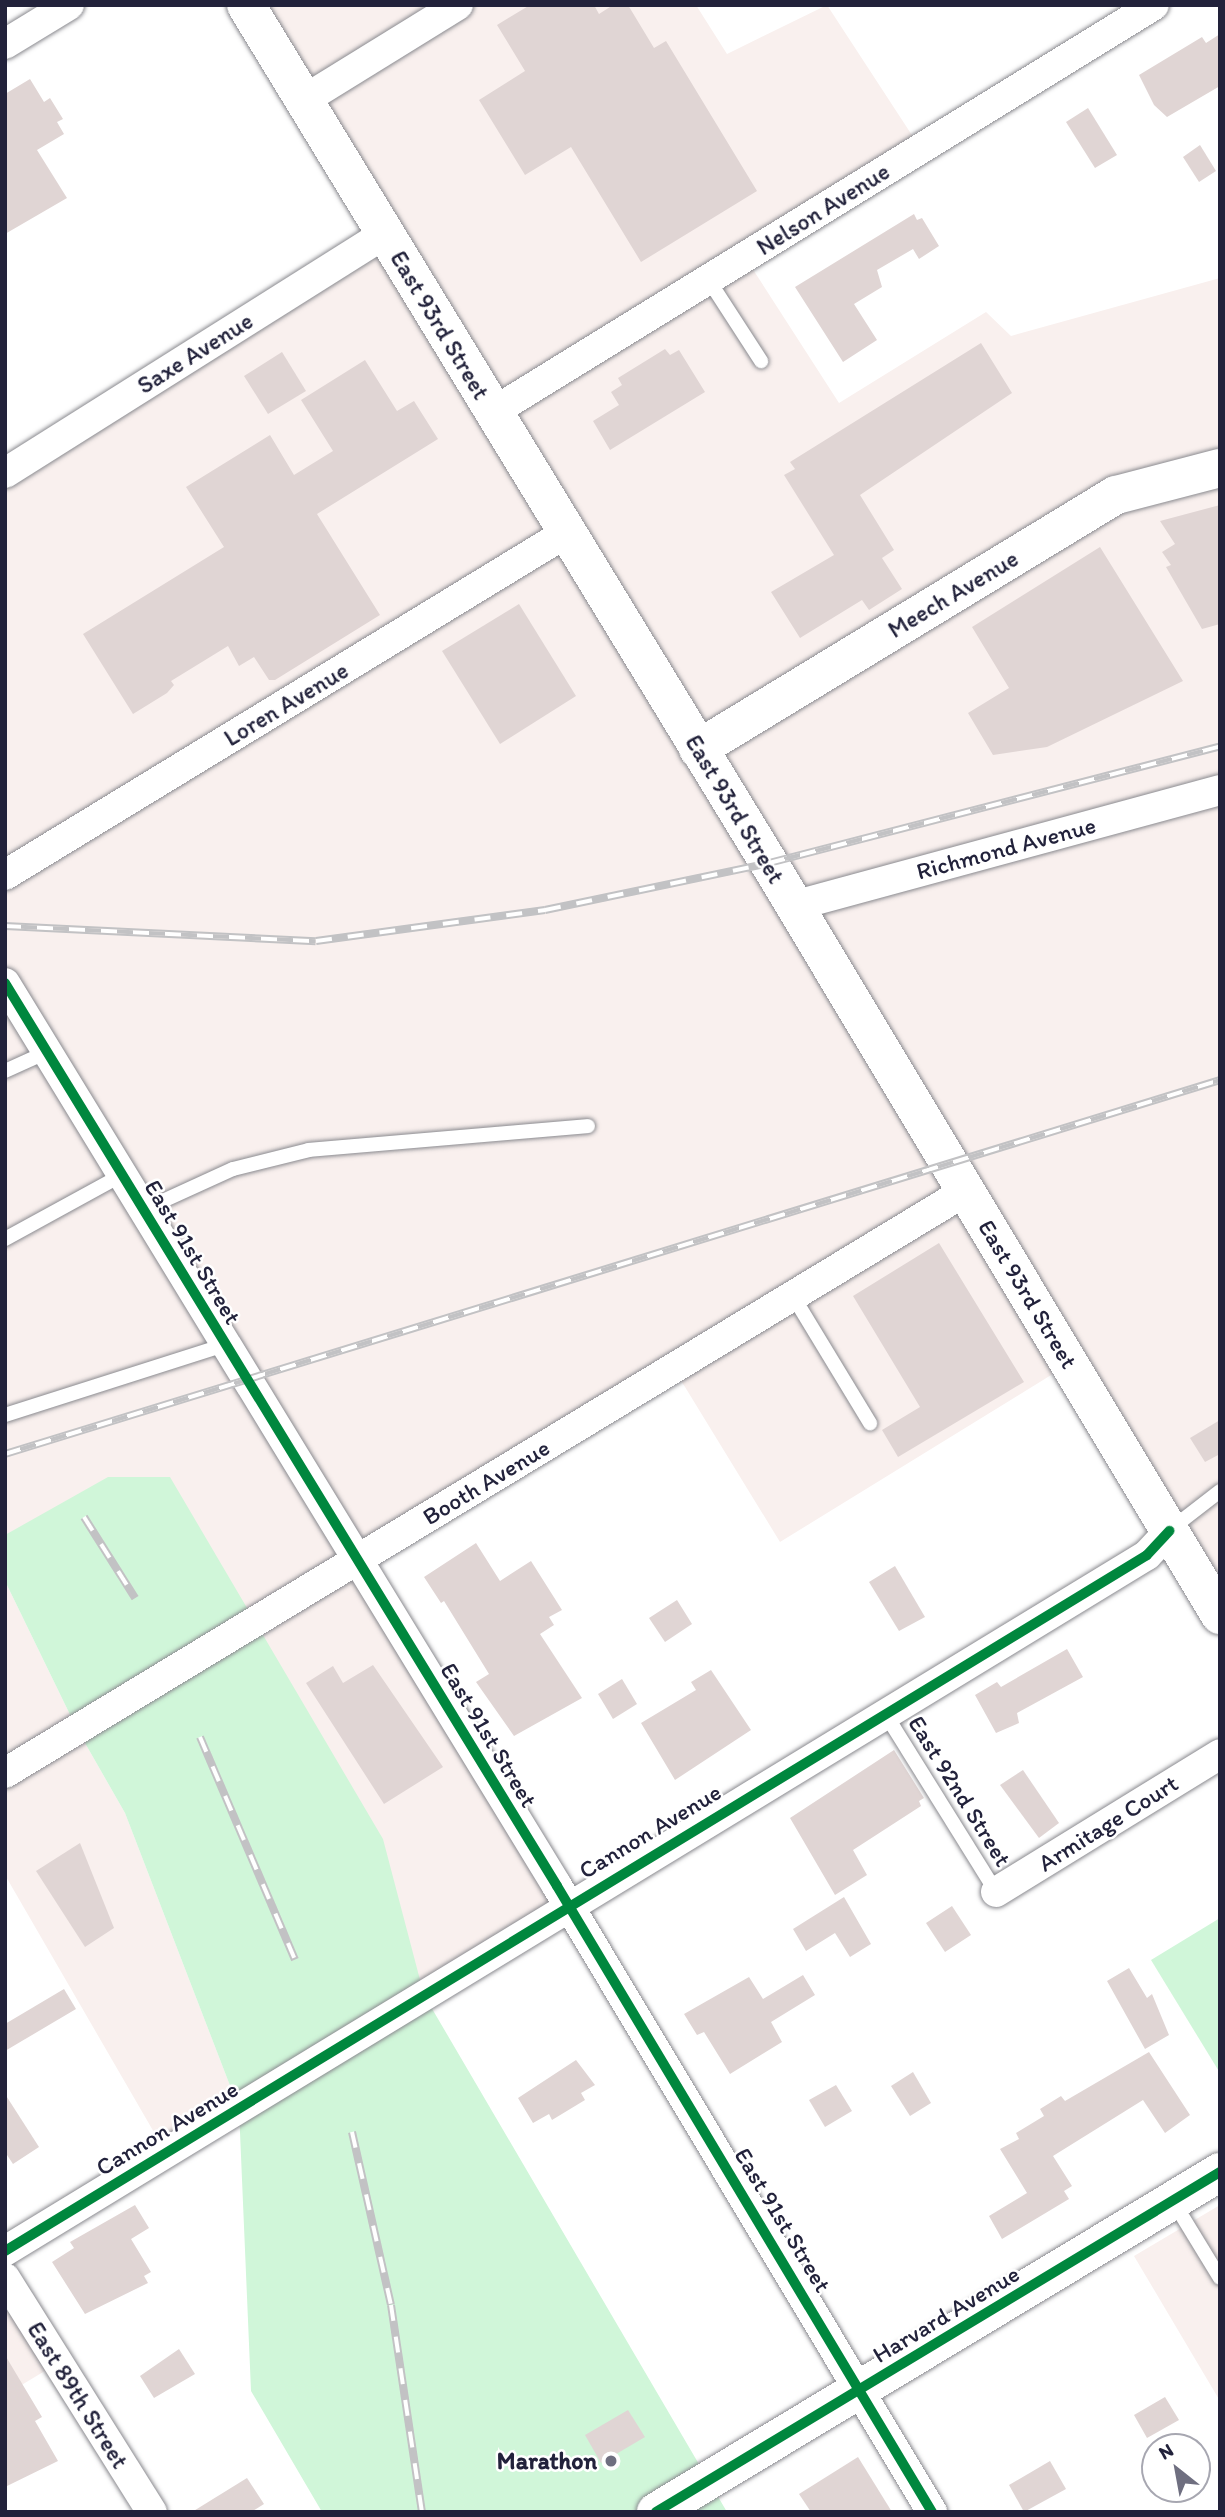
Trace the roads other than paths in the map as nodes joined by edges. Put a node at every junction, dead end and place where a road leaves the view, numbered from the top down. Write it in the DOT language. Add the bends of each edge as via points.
graph roads {
  1 [pos="69,5"];
  2 [pos="246,5"];
  3 [pos="458,5"];
  4 [pos="1154,5"];
  5 [pos="5,44"];
  6 [pos="304,100"];
  7 [pos="385,234"];
  8 [pos="708,279"];
  9 [pos="761,361"];
  10 [pos="493,412"];
  11 [pos="1220,467"];
  12 [pos="5,473"];
  13 [pos="566,533"];
  14 [pos="698,749"];
  15 [pos="1220,790"];
  16 [pos="5,875"];
  17 [pos="793,906"];
  18 [pos="5,983"];
  19 [pos="47,1052"];
  20 [pos="5,1071"];
  21 [pos="588,1126"];
  22 [pos="122,1175"];
  23 [pos="966,1191"];
  24 [pos="143,1210"];
  25 [pos="5,1239"];
  26 [pos="793,1296"];
  27 [pos="224,1345"];
  28 [pos="5,1415"];
  29 [pos="870,1423"];
  30 [pos="1220,1491"];
  31 [pos="1169,1531"];
  32 [pos="358,1560"];
  33 [pos="1220,1615"];
  34 [pos="886,1714"];
  35 [pos="1220,1754"];
  36 [pos="5,1773"];
  37 [pos="996,1892"];
  38 [pos="569,1905"];
  39 [pos="1220,2172"];
  40 [pos="1172,2200"];
  41 [pos="5,2250"];
  42 [pos="1218,2270"];
  43 [pos="5,2278"];
  44 [pos="860,2390"];
  45 [pos="152,2512"];
  46 [pos="656,2512"];
  47 [pos="932,2512"];
  1 -- 5 [label="street"];
  2 -- 6 [label="main road, East 93rd Street"];
  3 -- 6 [label="street"];
  4 -- 8 [label="street, Nelson Avenue"];
  6 -- 7 [label="main road, East 93rd Street"];
  7 -- 10 [label="main road, East 93rd Street"];
  7 -- 12 [label="street, Saxe Avenue"];
  8 -- 9 [label="lane"];
  8 -- 10 [label="street, Nelson Avenue"];
  10 -- 13 [label="main road, East 93rd Street"];
  11 -- 14 [label="main road, Meech Avenue" via="1116,495"];
  13 -- 14 [label="main road, East 93rd Street"];
  13 -- 16 [label="street, Loren Avenue"];
  14 -- 17 [label="main road, East 93rd Street"];
  15 -- 17 [label="street, Richmond Avenue"];
  17 -- 23 [label="main road, East 93rd Street"];
  18 -- 19 [label="street, East 91st Street"];
  19 -- 20 [label="lane"];
  19 -- 22 [label="street, East 91st Street"];
  21 -- 24 [label="lane" via="309,1150 233,1169"];
  22 -- 24 [label="street, East 91st Street"];
  22 -- 25 [label="lane"];
  23 -- 26 [label="street, Booth Avenue"];
  23 -- 31 [label="main road, East 93rd Street"];
  24 -- 27 [label="street, East 91st Street"];
  26 -- 29 [label="lane"];
  26 -- 32 [label="street, Booth Avenue"];
  27 -- 28 [label="lane"];
  27 -- 32 [label="street, East 91st Street"];
  30 -- 31 [label="lane"];
  31 -- 33 [label="main road, East 93rd Street"];
  31 -- 34 [label="street, Cannon Avenue" via="1147,1555"];
  32 -- 36 [label="street, Booth Avenue"];
  32 -- 38 [label="street, East 91st Street"];
  34 -- 37 [label="lane, East 92nd Street"];
  34 -- 38 [label="street, Cannon Avenue"];
  35 -- 37 [label="street, Armitage Court"];
  38 -- 41 [label="street, Cannon Avenue"];
  38 -- 44 [label="street, East 91st Street"];
  39 -- 40 [label="main road, Harvard Avenue"];
  40 -- 42 [label="lane"];
  40 -- 44 [label="main road, Harvard Avenue"];
  43 -- 45 [label="street, East 89th Street"];
  44 -- 46 [label="main road, Harvard Avenue"];
  44 -- 47 [label="street, East 91st Street"];
}
